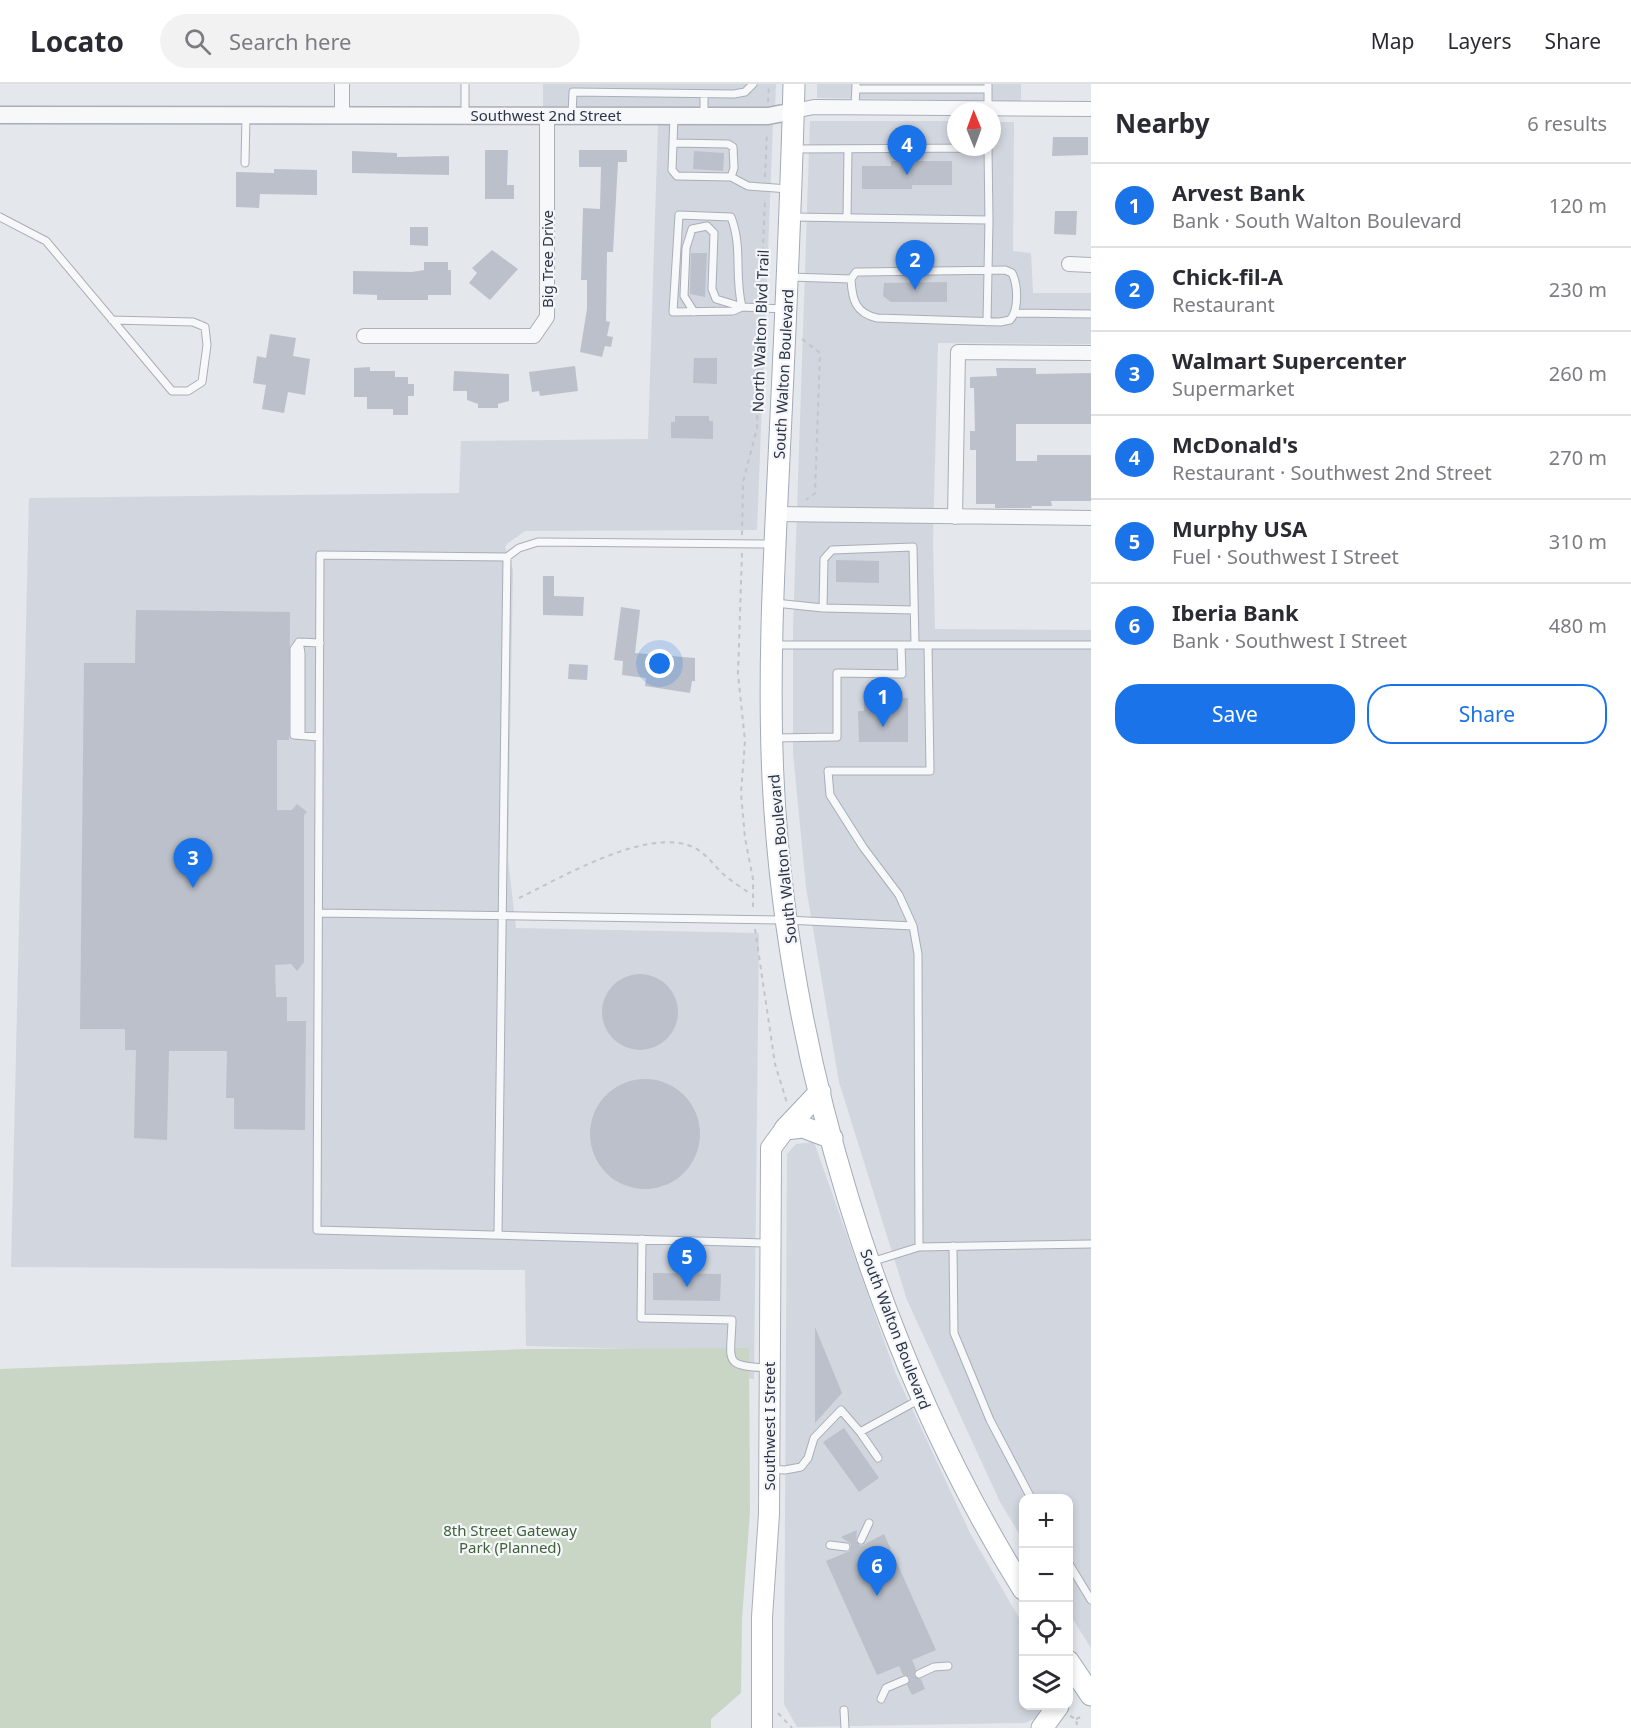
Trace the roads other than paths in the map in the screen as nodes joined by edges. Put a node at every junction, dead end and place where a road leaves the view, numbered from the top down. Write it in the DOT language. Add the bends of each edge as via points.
graph roads {
  1 [pos="342,84"];
  2 [pos="465,84"];
  3 [pos="753,84"];
  4 [pos="794,84"];
  5 [pos="856,87"];
  6 [pos="988,87"];
  7 [pos="704,94"];
  8 [pos="855,107"];
  9 [pos="947,109"];
  10 [pos="1091,109"];
  11 [pos="1001,110"];
  12 [pos="794,111"];
  13 [pos="0,115"];
  14 [pos="246,115"];
  15 [pos="342,115"];
  16 [pos="547,115"];
  17 [pos="572,115"];
  18 [pos="704,115"];
  19 [pos="465,116"];
  20 [pos="674,116"];
  21 [pos="674,143"];
  22 [pos="947,148"];
  23 [pos="792,149"];
  24 [pos="848,149"];
  25 [pos="988,156"];
  26 [pos="245,163"];
  27 [pos="731,177"];
  28 [pos="791,189"];
  29 [pos="0,217"];
  30 [pos="790,217"];
  31 [pos="847,218"];
  32 [pos="989,220"];
  33 [pos="1069,264"];
  34 [pos="1091,265"];
  35 [pos="988,270"];
  36 [pos="787,277"];
  37 [pos="851,279"];
  38 [pos="742,307"];
  39 [pos="786,309"];
  40 [pos="694,312"];
  41 [pos="1014,314"];
  42 [pos="1091,314"];
  43 [pos="112,320"];
  44 [pos="987,322"];
  45 [pos="364,336"];
  46 [pos="1091,353"];
  47 [pos="776,514"];
  48 [pos="955,517"];
  49 [pos="1091,518"];
  50 [pos="775,544"];
  51 [pos="507,557"];
  52 [pos="773,602"];
  53 [pos="823,608"];
  54 [pos="914,609"];
  55 [pos="320,643"];
  56 [pos="771,645"];
  57 [pos="902,645"];
  58 [pos="915,645"];
  59 [pos="928,645"];
  60 [pos="1091,645"];
  61 [pos="319,736"];
  62 [pos="773,738"];
  63 [pos="319,913"];
  64 [pos="502,915"];
  65 [pos="786,920"];
  66 [pos="913,926"];
  67 [pos="820,1092"];
  68 [pos="785,1129"];
  69 [pos="832,1138"];
  70 [pos="498,1233"];
  71 [pos="642,1239"];
  72 [pos="771,1243"];
  73 [pos="1091,1244"];
  74 [pos="953,1246"];
  75 [pos="919,1247"];
  76 [pos="869,1262"];
  77 [pos="769,1368"];
  78 [pos="922,1398"];
  79 [pos="860,1432"];
  80 [pos="878,1458"];
  81 [pos="769,1469"];
  82 [pos="1029,1494"];
  83 [pos="869,1523"];
  84 [pos="861,1540"];
  85 [pos="830,1545"];
  86 [pos="846,1547"];
  87 [pos="1073,1570"];
  88 [pos="1019,1582"];
  89 [pos="1091,1600"];
  90 [pos="948,1666"];
  91 [pos="919,1674"];
  92 [pos="1073,1674"];
  93 [pos="905,1680"];
  94 [pos="1091,1695"];
  95 [pos="881,1699"];
  96 [pos="844,1710"];
  97 [pos="1055,1710"];
  98 [pos="762,1728"];
  99 [pos="845,1728"];
  100 [pos="1041,1728"];
  1 -- 15 [label="street"];
  2 -- 19 [label="lane"];
  3 -- 7 [label="lane" via="745,92"];
  4 -- 12 [label="main road, South Walton Boulevard"];
  5 -- 6 [label="lane"];
  5 -- 8 [label="lane"];
  7 -- 17 [label="lane" via="573,92"];
  7 -- 18 [label="lane"];
  8 -- 9 [label="street, Southwest 2nd Street"];
  8 -- 12 [label="street, Southwest 2nd Street"];
  10 -- 11 [label="street, Southwest 2nd Street"];
  12 -- 18 [label="street, Southwest 2nd Street" via="768,116"];
  12 -- 23 [label="main road, South Walton Boulevard"];
  13 -- 14 [label="street, Southwest 2nd Street"];
  14 -- 15 [label="street, Southwest 2nd Street"];
  14 -- 26 [label="lane"];
  15 -- 19 [label="street, Southwest 2nd Street"];
  16 -- 17 [label="street, Southwest 2nd Street"];
  16 -- 19 [label="street, Southwest 2nd Street"];
  16 -- 45 [label="street, Big Tree Drive" via="547,317 534,336"];
  17 -- 20 [label="street, Southwest 2nd Street"];
  18 -- 20 [label="street, Southwest 2nd Street"];
  20 -- 21 [label="lane"];
  21 -- 27 [label="lane" via="672,170 677,176"];
  21 -- 27 [label="lane" via="728,144 734,154"];
  22 -- 24 [label="lane"];
  23 -- 24 [label="lane"];
  23 -- 28 [label="main road, South Walton Boulevard"];
  24 -- 31 [label="lane"];
  25 -- 32 [label="lane"];
  27 -- 28 [label="lane" via="748,186"];
  28 -- 30 [label="main road, South Walton Boulevard"];
  29 -- 43 [label="lane" via="46,241"];
  30 -- 31 [label="lane"];
  30 -- 36 [label="main road, South Walton Boulevard"];
  31 -- 32 [label="lane"];
  32 -- 35 [label="lane"];
  33 -- 34 [label="street"];
  35 -- 37 [label="lane" via="856,272"];
  35 -- 41 [label="lane" via="1012,273"];
  35 -- 44 [label="lane"];
  36 -- 37 [label="lane"];
  36 -- 39 [label="main road, South Walton Boulevard"];
  37 -- 44 [label="lane" via="852,298 857,309 866,315"];
  38 -- 39 [label="lane"];
  38 -- 40 [label="lane" via="733,311"];
  38 -- 40 [label="lane" via="716,299 712,289 714,233 707,226 692,229 686,248 684,296"];
  38 -- 40 [label="lane" via="737,288 738,235 731,218 679,215 673,312"];
  39 -- 47 [label="main road, South Walton Boulevard"];
  41 -- 42 [label="lane"];
  41 -- 44 [label="lane" via="1010,320"];
  43 -- 43 [label="lane" via="193,322 205,327 202,382 188,391 172,391"];
  46 -- 48 [label="street" via="958,352"];
  47 -- 48 [label="street"];
  47 -- 50 [label="main road, South Walton Boulevard"];
  48 -- 49 [label="street"];
  50 -- 51 [label="lane" via="538,542"];
  50 -- 52 [label="main road, South Walton Boulevard"];
  51 -- 55 [label="lane" via="320,555"];
  51 -- 64 [label="lane"];
  52 -- 53 [label="lane"];
  52 -- 56 [label="main road, South Walton Boulevard"];
  53 -- 54 [label="lane"];
  53 -- 54 [label="lane" via="824,559 832,550 913,547"];
  54 -- 58 [label="lane"];
  55 -- 61 [label="lane"];
  55 -- 61 [label="lane" via="298,642 294,649 294,735"];
  56 -- 57 [label="lane"];
  56 -- 62 [label="main road, South Walton Boulevard"];
  57 -- 58 [label="lane"];
  57 -- 62 [label="lane" via="902,674 837,673 837,737"];
  58 -- 59 [label="lane"];
  59 -- 60 [label="lane"];
  59 -- 66 [label="lane" via="930,771 828,771 830,795 900,895"];
  61 -- 63 [label="lane"];
  62 -- 65 [label="main road, South Walton Boulevard"];
  63 -- 64 [label="lane"];
  63 -- 70 [label="lane" via="318,1230"];
  64 -- 65 [label="lane"];
  64 -- 70 [label="lane"];
  65 -- 66 [label="lane"];
  65 -- 67 [label="main road, South Walton Boulevard"];
  66 -- 75 [label="lane" via="918,954"];
  67 -- 68 [label="main road"];
  67 -- 69 [label="main road, South Walton Boulevard"];
  68 -- 69 [label="main road" via="802,1127"];
  68 -- 72 [label="main road, Southwest I Street" via="771,1148"];
  69 -- 76 [label="main road, South Walton Boulevard"];
  70 -- 71 [label="lane"];
  71 -- 72 [label="lane"];
  71 -- 77 [label="lane" via="641,1318 732,1320 734,1364"];
  72 -- 77 [label="main road, Southwest I Street"];
  73 -- 74 [label="lane"];
  74 -- 75 [label="lane"];
  74 -- 82 [label="lane" via="954,1334 990,1420"];
  75 -- 76 [label="lane"];
  76 -- 78 [label="main road, South Walton Boulevard"];
  77 -- 81 [label="main road, Southwest I Street"];
  78 -- 79 [label="lane"];
  78 -- 88 [label="main road, South Walton Boulevard"];
  79 -- 80 [label="lane"];
  79 -- 81 [label="lane" via="841,1410 814,1438 801,1467"];
  81 -- 98 [label="main road, Southwest I Street"];
  83 -- 84 [label="lane"];
  85 -- 86 [label="lane"];
  87 -- 89 [label="lane"];
  90 -- 91 [label="lane"];
  92 -- 94 [label="main road"];
  93 -- 95 [label="lane" via="886,1688"];
  96 -- 99 [label="lane"];
  97 -- 100 [label="main road"];
}
